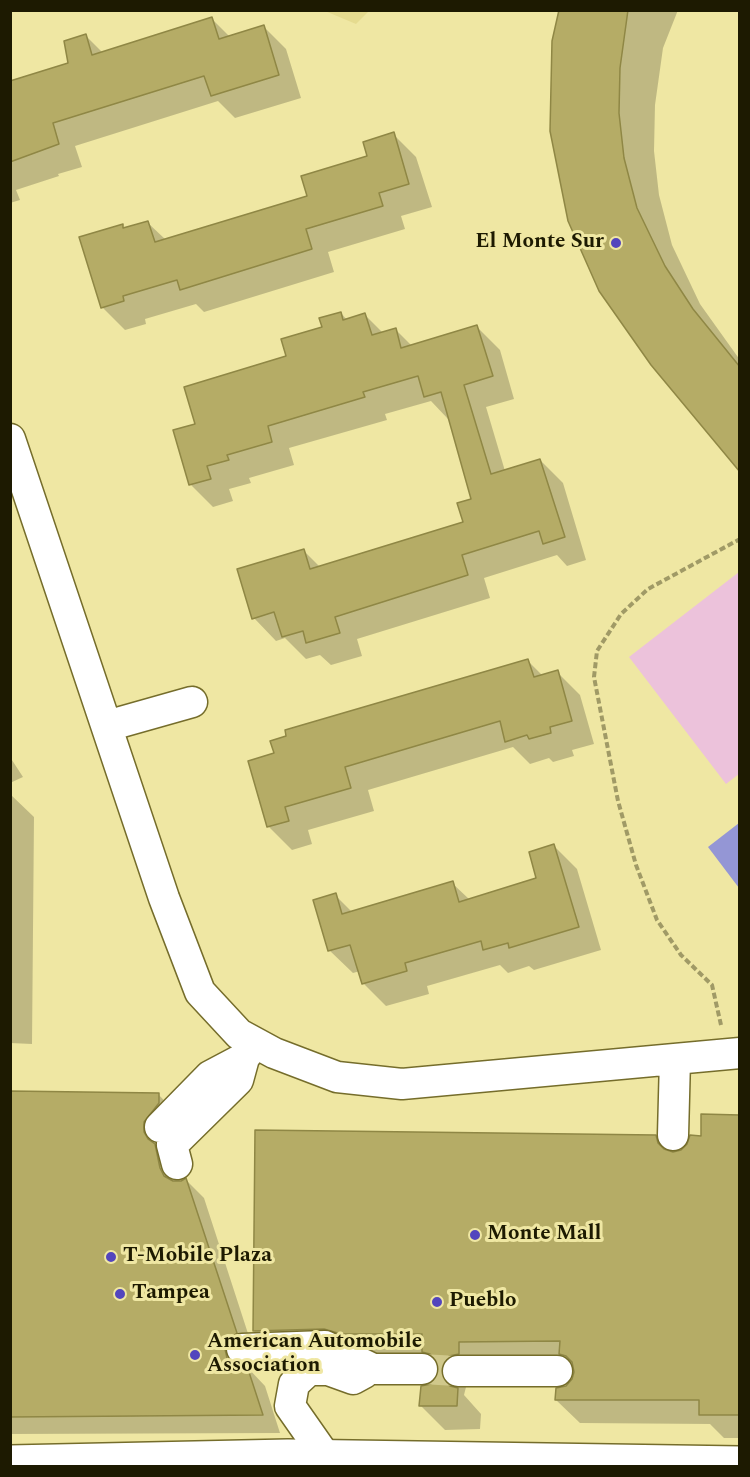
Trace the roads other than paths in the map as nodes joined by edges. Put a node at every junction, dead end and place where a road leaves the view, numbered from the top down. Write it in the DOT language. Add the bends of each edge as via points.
graph roads {
  1 [pos="10,439"];
  2 [pos="192,702"];
  3 [pos="107,726"];
  4 [pos="249,1050"];
  5 [pos="733,1054"];
  6 [pos="675,1059"];
  7 [pos="160,1126"];
  8 [pos="674,1135"];
  9 [pos="177,1164"];
  10 [pos="242,1349"];
  11 [pos="373,1369"];
  12 [pos="422,1369"];
  13 [pos="458,1371"];
  14 [pos="557,1371"];
  15 [pos="325,1456"];
  16 [pos="10,1462"];
  17 [pos="740,1463"];
  1 -- 3 [label="street"];
  2 -- 3 [label="street"];
  3 -- 4 [label="street" via="200,992"];
  4 -- 6 [label="street" via="274,1053 337,1077 402,1084"];
  4 -- 7 [label="street" via="210,1076"];
  4 -- 9 [label="street" via="238,1080 172,1145"];
  5 -- 6 [label="street"];
  6 -- 8 [label="street"];
  10 -- 11 [label="street" via="325,1346"];
  11 -- 12 [label="street"];
  11 -- 15 [label="street" via="353,1379 328,1370 309,1370 294,1384 290,1406"];
  13 -- 14 [label="street"];
  15 -- 16 [label="main road"];
  15 -- 17 [label="main road"];
}
